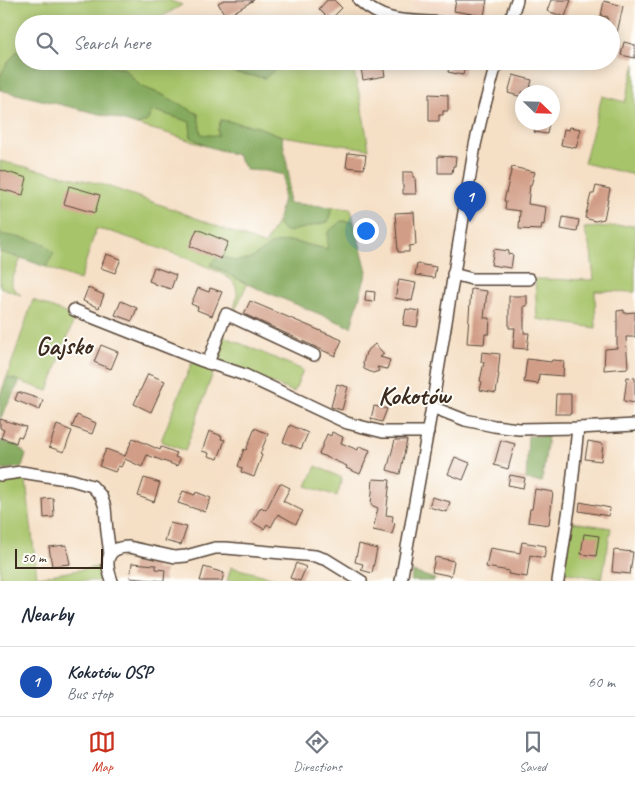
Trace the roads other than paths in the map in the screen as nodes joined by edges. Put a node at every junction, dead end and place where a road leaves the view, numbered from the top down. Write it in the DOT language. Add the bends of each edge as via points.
graph roads {
  1 [pos="359,0"];
  2 [pos="518,0"];
  3 [pos="381,15"];
  4 [pos="512,15"];
  5 [pos="495,70"];
  6 [pos="453,274"];
  7 [pos="529,279"];
  8 [pos="74,310"];
  9 [pos="314,355"];
  10 [pos="208,363"];
  11 [pos="432,407"];
  12 [pos="635,425"];
  13 [pos="578,428"];
  14 [pos="428,432"];
  15 [pos="0,475"];
  16 [pos="110,554"];
  17 [pos="112,581"];
  18 [pos="361,581"];
  19 [pos="401,581"];
  20 [pos="558,581"];
  1 -- 3 [label="street"];
  2 -- 4 [label="street"];
  5 -- 6 [label="street" via="475,145"];
  6 -- 7 [label="street" via="472,279"];
  6 -- 11 [label="street"];
  8 -- 10 [label="street"];
  9 -- 10 [label="street" via="226,314"];
  10 -- 14 [label="street" via="245,374 347,423 383,432"];
  11 -- 13 [label="street" via="465,420 494,426"];
  11 -- 14 [label="street"];
  12 -- 13 [label="street"];
  13 -- 20 [label="street"];
  14 -- 19 [label="street"];
  15 -- 16 [label="street" via="21,472 92,486 105,507"];
  16 -- 17 [label="street" via="108,570"];
  16 -- 18 [label="street" via="121,547 175,557 215,548 298,553 321,557"];
}
